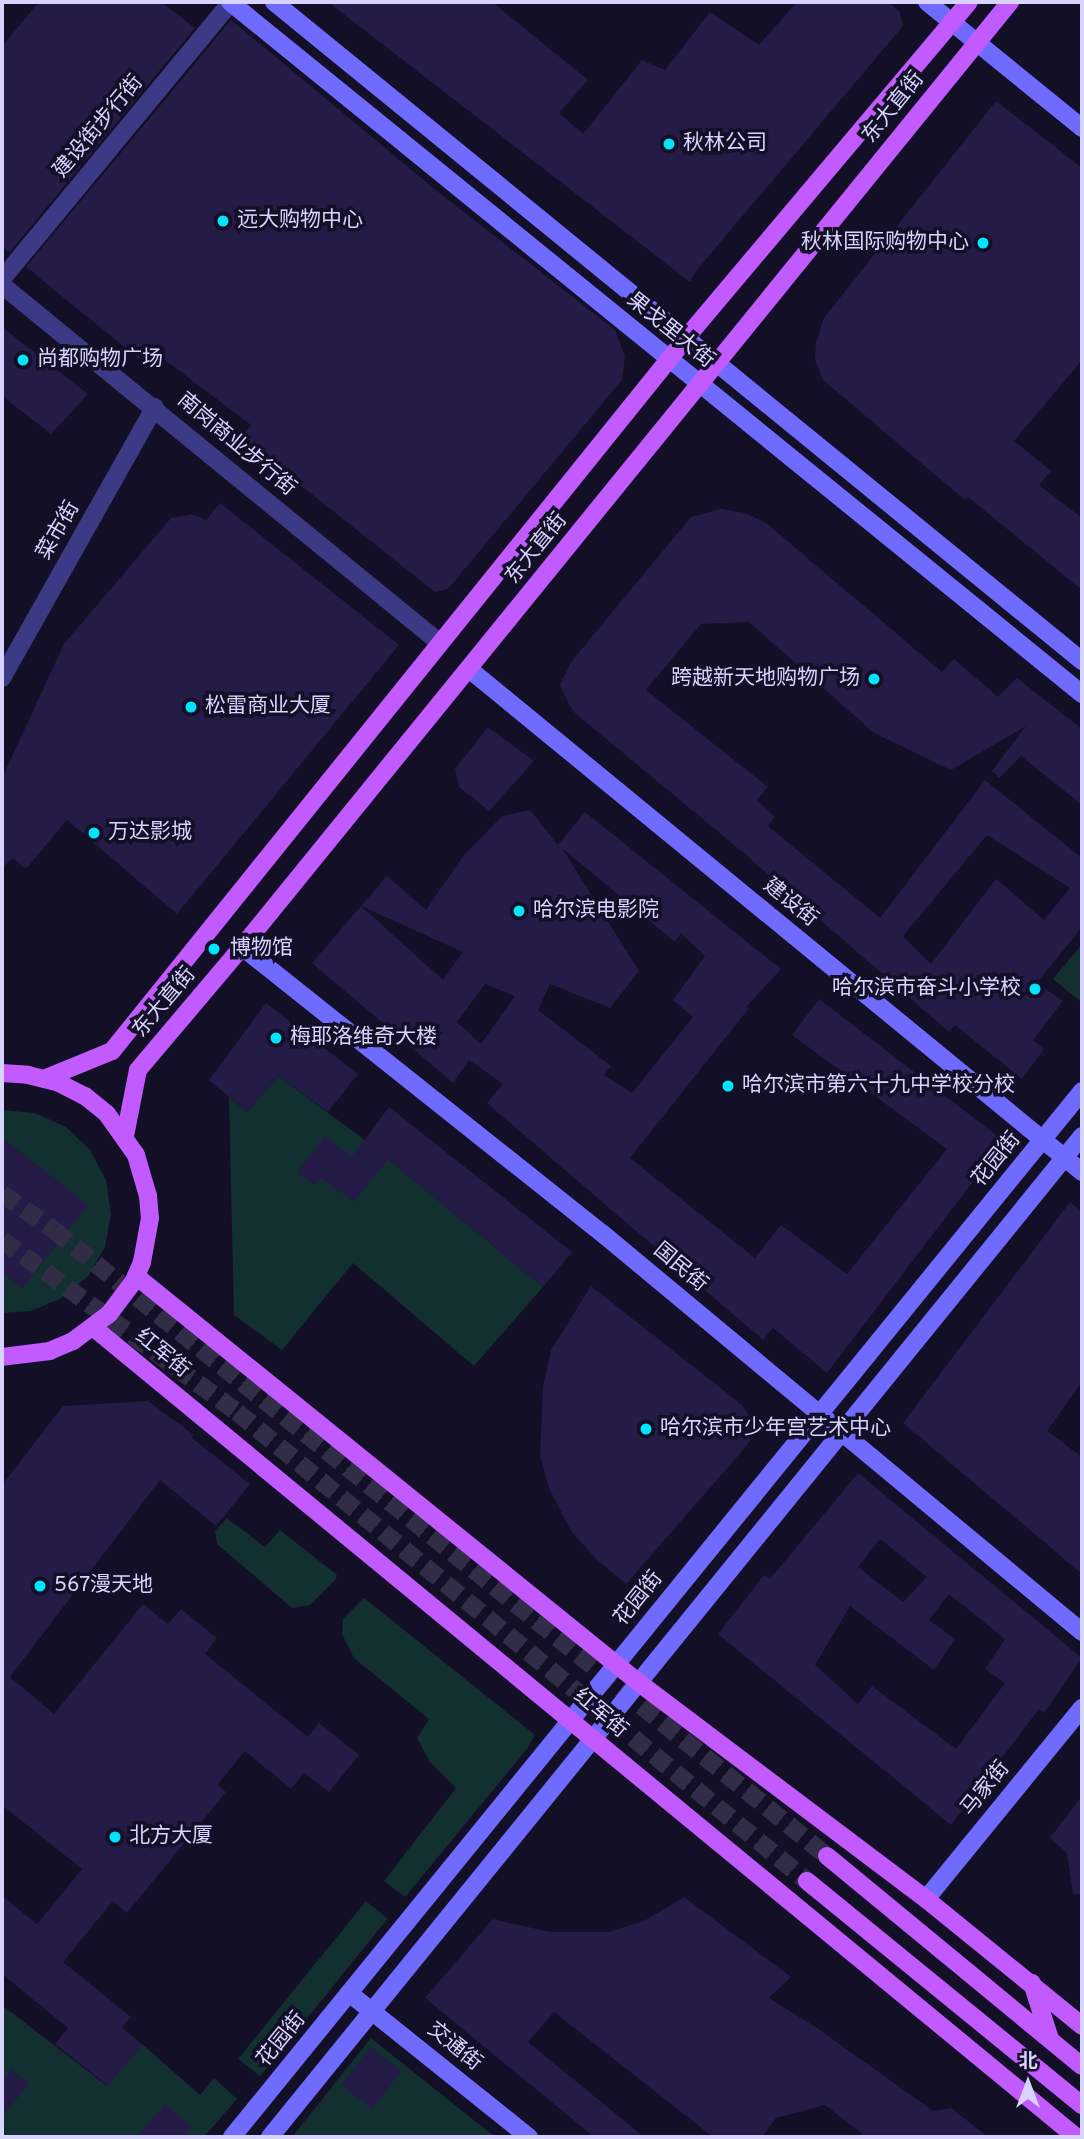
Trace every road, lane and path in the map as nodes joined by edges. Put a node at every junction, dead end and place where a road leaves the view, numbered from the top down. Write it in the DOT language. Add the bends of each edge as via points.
graph roads {
  1 [pos="231,2"];
  2 [pos="274,2"];
  3 [pos="927,2"];
  4 [pos="969,2"];
  5 [pos="1010,2"];
  6 [pos="952,23"];
  7 [pos="977,42"];
  8 [pos="1082,128"];
  9 [pos="2,279"];
  10 [pos="2,285"];
  11 [pos="686,338"];
  12 [pos="669,360"];
  13 [pos="717,363"];
  14 [pos="700,384"];
  15 [pos="155,407"];
  16 [pos="440,643"];
  17 [pos="1082,661"];
  18 [pos="469,669"];
  19 [pos="2,678"];
  20 [pos="1082,694"];
  21 [pos="242,947"];
  22 [pos="2,1073"];
  23 [pos="46,1078"];
  24 [pos="1082,1091"];
  25 [pos="125,1136"];
  26 [pos="1082,1136"];
  27 [pos="1042,1140"];
  28 [pos="1065,1158"];
  29 [pos="1082,1172"];
  30 [pos="136,1276"];
  31 [pos="94,1328"];
  32 [pos="2,1357"];
  33 [pos="818,1415"];
  34 [pos="841,1434"];
  35 [pos="1082,1632"];
  36 [pos="615,1664"];
  37 [pos="638,1682"];
  38 [pos="1082,1708"];
  39 [pos="571,1720"];
  40 [pos="594,1738"];
  41 [pos="827,1856"];
  42 [pos="807,1881"];
  43 [pos="926,1899"];
  44 [pos="1032,1983"];
  45 [pos="349,1993"];
  46 [pos="372,2011"];
  47 [pos="1082,2026"];
  48 [pos="1050,2039"];
  49 [pos="1082,2066"];
  50 [pos="1080,2103"];
  51 [pos="232,2137"];
  52 [pos="270,2137"];
  53 [pos="529,2137"];
  54 [pos="1076,2137"];
  1 -- 9 [label="street, 建设街步行街"];
  1 -- 12 [label="main road, 果戈里大街"];
  2 -- 11 [label="main road, 果戈里大街"];
  3 -- 6 [label="main road"];
  4 -- 6 [label="main road, 东大直街"];
  5 -- 7 [label="main road, 东大直街"];
  6 -- 7 [label="main road"];
  6 -- 11 [label="main road, 东大直街"];
  7 -- 8 [label="main road"];
  7 -- 13 [label="main road, 东大直街"];
  10 -- 15 [label="street, 南岗商业步行街"];
  11 -- 12 [label="main road, 东大直街"];
  11 -- 13 [label="main road, 果戈里大街"];
  12 -- 14 [label="main road, 果戈里大街"];
  12 -- 16 [label="main road, 东大直街"];
  13 -- 14 [label="main road, 东大直街"];
  13 -- 17 [label="main road, 果戈里大街"];
  14 -- 18 [label="main road, 东大直街"];
  14 -- 20 [label="main road, 果戈里大街"];
  15 -- 16 [label="street, 南岗商业步行街"];
  15 -- 19 [label="street, 菜市街"];
  16 -- 23 [label="main road, 东大直街" via="111,1051"];
  18 -- 21 [label="main road, 东大直街"];
  18 -- 27 [label="main road, 建设街"];
  21 -- 25 [label="main road, 东大直街" via="138,1070"];
  21 -- 33 [label="main road, 国民街" via="603,1234"];
  22 -- 23 [label="main road"];
  23 -- 25 [label="main road" via="85,1096"];
  24 -- 27 [label="main road, 花园街"];
  25 -- 30 [label="main road" via="136,1154 149,1196 147,1240"];
  26 -- 28 [label="main road"];
  27 -- 28 [label="main road, 建设街"];
  27 -- 33 [label="main road, 花园街"];
  28 -- 29 [label="main road, 建设街"];
  28 -- 34 [label="main road"];
  30 -- 31 [label="main road" via="123,1298"];
  30 -- 36 [label="main road, 红军街"];
  31 -- 32 [label="main road" via="50,1351"];
  31 -- 39 [label="main road, 红军街"];
  33 -- 34 [label="main road, 国民街"];
  33 -- 36 [label="main road, 花园街"];
  34 -- 35 [label="main road, 国民街"];
  34 -- 37 [label="main road"];
  36 -- 37 [label="main road, 红军街"];
  36 -- 39 [label="main road, 花园街"];
  37 -- 40 [label="main road"];
  37 -- 43 [label="main road, 红军街"];
  38 -- 43 [label="main road, 马家街"];
  39 -- 40 [label="main road, 红军街"];
  39 -- 45 [label="main road, 花园街"];
  40 -- 46 [label="main road"];
  40 -- 54 [label="main road, 红军街"];
  41 -- 48 [label="main road"];
  42 -- 50 [label="main road"];
  43 -- 44 [label="main road, 红军街"];
  44 -- 47 [label="main road, 红军街"];
  44 -- 48 [label="main road"];
  45 -- 46 [label="main road, 交通街"];
  45 -- 51 [label="main road, 花园街"];
  46 -- 52 [label="main road"];
  46 -- 53 [label="main road, 交通街"];
  48 -- 49 [label="main road"];
}
